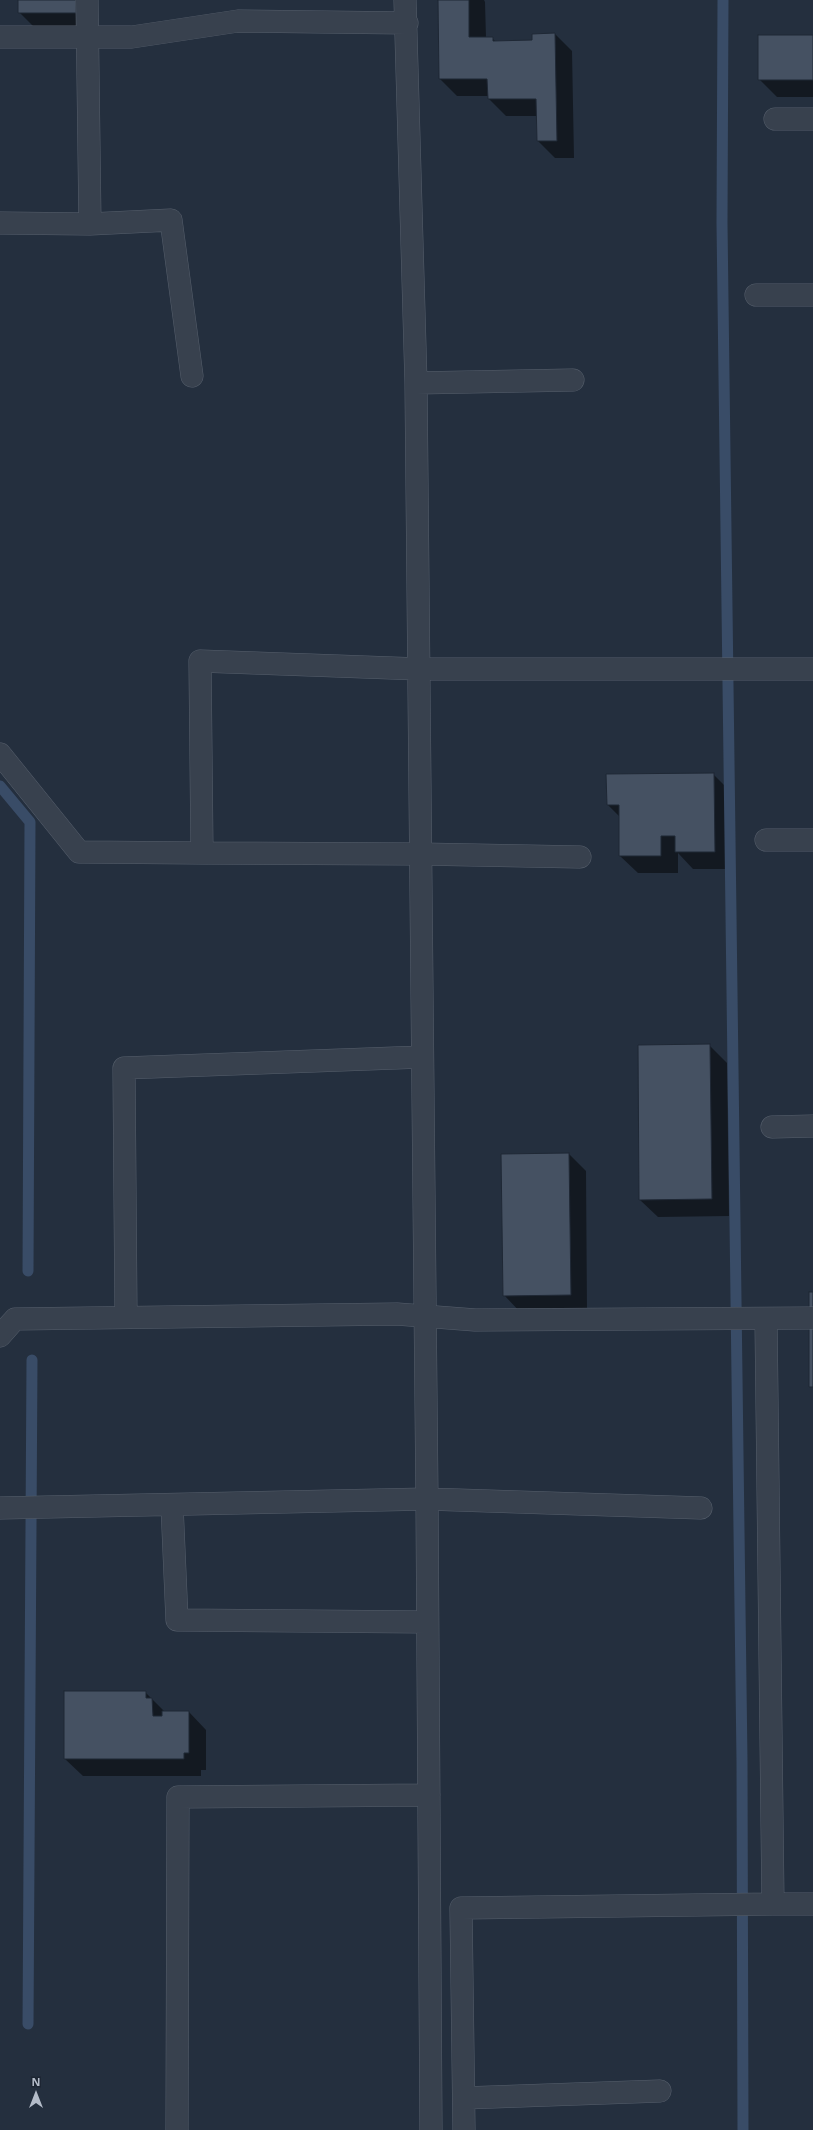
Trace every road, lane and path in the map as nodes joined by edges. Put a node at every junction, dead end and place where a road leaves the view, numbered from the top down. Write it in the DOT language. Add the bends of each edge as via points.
graph roads {
  1 [pos="87,0"];
  2 [pos="405,0"];
  3 [pos="407,23"];
  4 [pos="87,36"];
  5 [pos="0,37"];
  6 [pos="775,119"];
  7 [pos="813,119"];
  8 [pos="0,224"];
  9 [pos="90,224"];
  10 [pos="756,295"];
  11 [pos="813,295"];
  12 [pos="192,376"];
  13 [pos="573,380"];
  14 [pos="416,383"];
  15 [pos="419,669"];
  16 [pos="813,669"];
  17 [pos="0,754"];
  18 [pos="766,840"];
  19 [pos="813,840"];
  20 [pos="202,853"];
  21 [pos="420,854"];
  22 [pos="580,858"];
  23 [pos="422,1057"];
  24 [pos="813,1126"];
  25 [pos="772,1127"];
  26 [pos="126,1317"];
  27 [pos="424,1317"];
  28 [pos="813,1318"];
  29 [pos="7,1319"];
  30 [pos="758,1319"];
  31 [pos="0,1336"];
  32 [pos="427,1499"];
  33 [pos="172,1505"];
  34 [pos="9,1508"];
  35 [pos="701,1508"];
  36 [pos="427,1622"];
  37 [pos="429,1795"];
  38 [pos="764,1904"];
  39 [pos="813,1904"];
  40 [pos="660,2091"];
  41 [pos="464,2098"];
  42 [pos="177,2130"];
  43 [pos="430,2130"];
  44 [pos="464,2130"];
  1 -- 4 [label="street"];
  2 -- 3 [label="street"];
  3 -- 4 [label="street" via="238,21 132,36"];
  3 -- 14 [label="street"];
  4 -- 5 [label="street"];
  4 -- 9 [label="street"];
  6 -- 7 [label="street"];
  8 -- 9 [label="street"];
  9 -- 12 [label="street" via="170,220"];
  10 -- 11 [label="street"];
  13 -- 14 [label="street"];
  14 -- 15 [label="street"];
  15 -- 16 [label="street"];
  15 -- 20 [label="street" via="200,662"];
  15 -- 21 [label="street"];
  17 -- 20 [label="street" via="79,852"];
  18 -- 19 [label="street"];
  20 -- 21 [label="street"];
  21 -- 22 [label="street"];
  21 -- 23 [label="street"];
  23 -- 26 [label="street" via="124,1068"];
  23 -- 27 [label="street"];
  24 -- 25 [label="street"];
  26 -- 27 [label="street" via="389,1314"];
  26 -- 29 [label="street"];
  27 -- 30 [label="street" via="475,1320"];
  27 -- 32 [label="street"];
  28 -- 30 [label="street"];
  29 -- 31 [label="street"];
  30 -- 38 [label="street"];
  32 -- 33 [label="street"];
  32 -- 35 [label="street"];
  32 -- 36 [label="street"];
  33 -- 34 [label="street"];
  33 -- 36 [label="street" via="177,1620"];
  36 -- 37 [label="street"];
  37 -- 42 [label="street" via="178,1797"];
  37 -- 43 [label="street"];
  38 -- 39 [label="street"];
  38 -- 41 [label="street" via="461,1908"];
  40 -- 41 [label="street"];
  41 -- 44 [label="street"];
}
